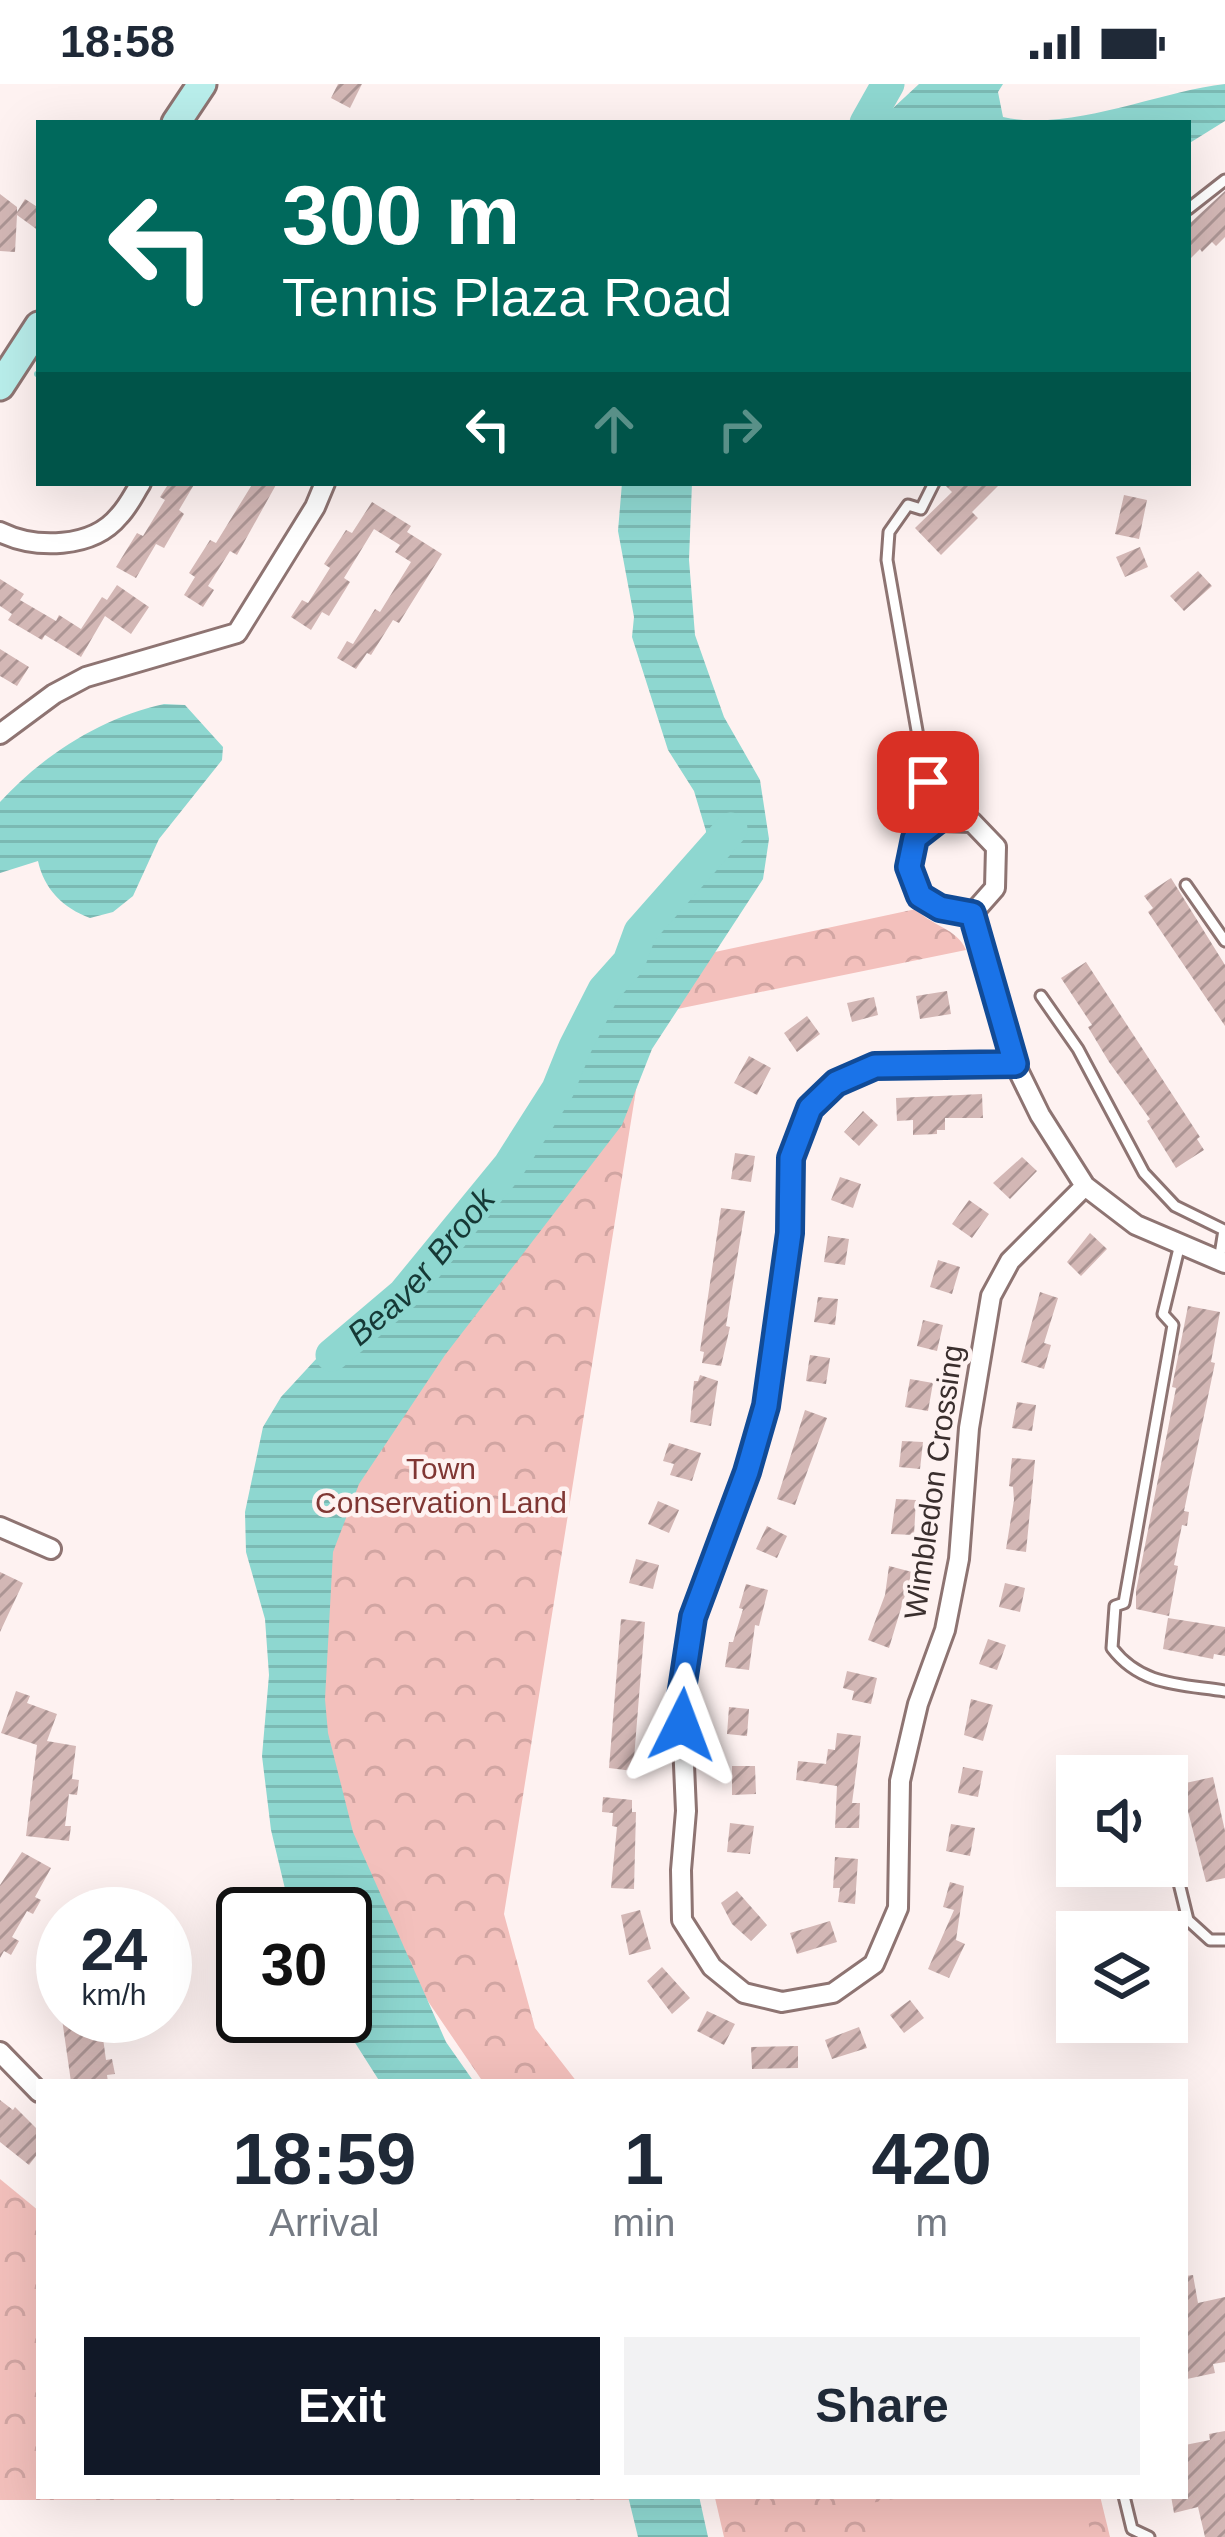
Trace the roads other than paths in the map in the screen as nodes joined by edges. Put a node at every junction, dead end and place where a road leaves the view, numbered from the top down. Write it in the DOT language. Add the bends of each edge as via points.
graph roads {
  1 [pos="202,84"];
  2 [pos="178,120"];
  3 [pos="1225,180"];
  4 [pos="1191,207"];
  5 [pos="36,331"];
  6 [pos="0,386"];
  7 [pos="139,486"];
  8 [pos="324,486"];
  9 [pos="932,486"];
  10 [pos="0,532"];
  11 [pos="0,734"];
  12 [pos="938,820"];
  13 [pos="1186,885"];
  14 [pos="972,914"];
  15 [pos="1225,941"];
  16 [pos="1041,996"];
  17 [pos="1015,1064"];
  18 [pos="1085,1186"];
  19 [pos="1224,1229"];
  20 [pos="1180,1244"];
  21 [pos="1222,1262"];
  22 [pos="0,1527"];
  23 [pos="51,1549"];
  24 [pos="1225,1691"];
  25 [pos="1180,1887"];
  26 [pos="1225,1940"];
  27 [pos="0,2052"];
  28 [pos="36,2089"];
  29 [pos="1125,2499"];
  30 [pos="1149,2537"];
  1 -- 2 [label="main road"];
  3 -- 4 [label="lane"];
  5 -- 6 [label="main road"];
  7 -- 10 [label="street" via="117,520 79,540 22,543"];
  8 -- 11 [label="street" via="237,633 86,677"];
  9 -- 12 [label="lane" via="921,509 908,505 890,532 887,560"];
  12 -- 14 [label="street" via="972,822 996,847 995,888"];
  12 -- 14 [label="street" via="915,838 909,867 920,896"];
  13 -- 15 [label="lane"];
  14 -- 17 [label="street"];
  16 -- 19 [label="lane" via="1144,1173 1174,1206"];
  17 -- 18 [label="street"];
  17 -- 18 [label="street, Wimbledon Crossing" via="875,1066 836,1083 810,1108 791,1158 790,1233 766,1406 693,1617 681,1696 682,1920 712,1967 744,1993 782,2002 833,1993 874,1964 898,1908 900,1781 945,1630 992,1296 1010,1261"];
  18 -- 20 [label="street" via="1136,1225"];
  19 -- 21 [label="lane"];
  20 -- 21 [label="street"];
  20 -- 24 [label="lane" via="1163,1313 1173,1324 1112,1648 1144,1678"];
  22 -- 23 [label="street"];
  25 -- 26 [label="lane" via="1188,1920 1210,1940"];
  27 -- 28 [label="street"];
  29 -- 30 [label="lane" via="1132,2529"];
}
